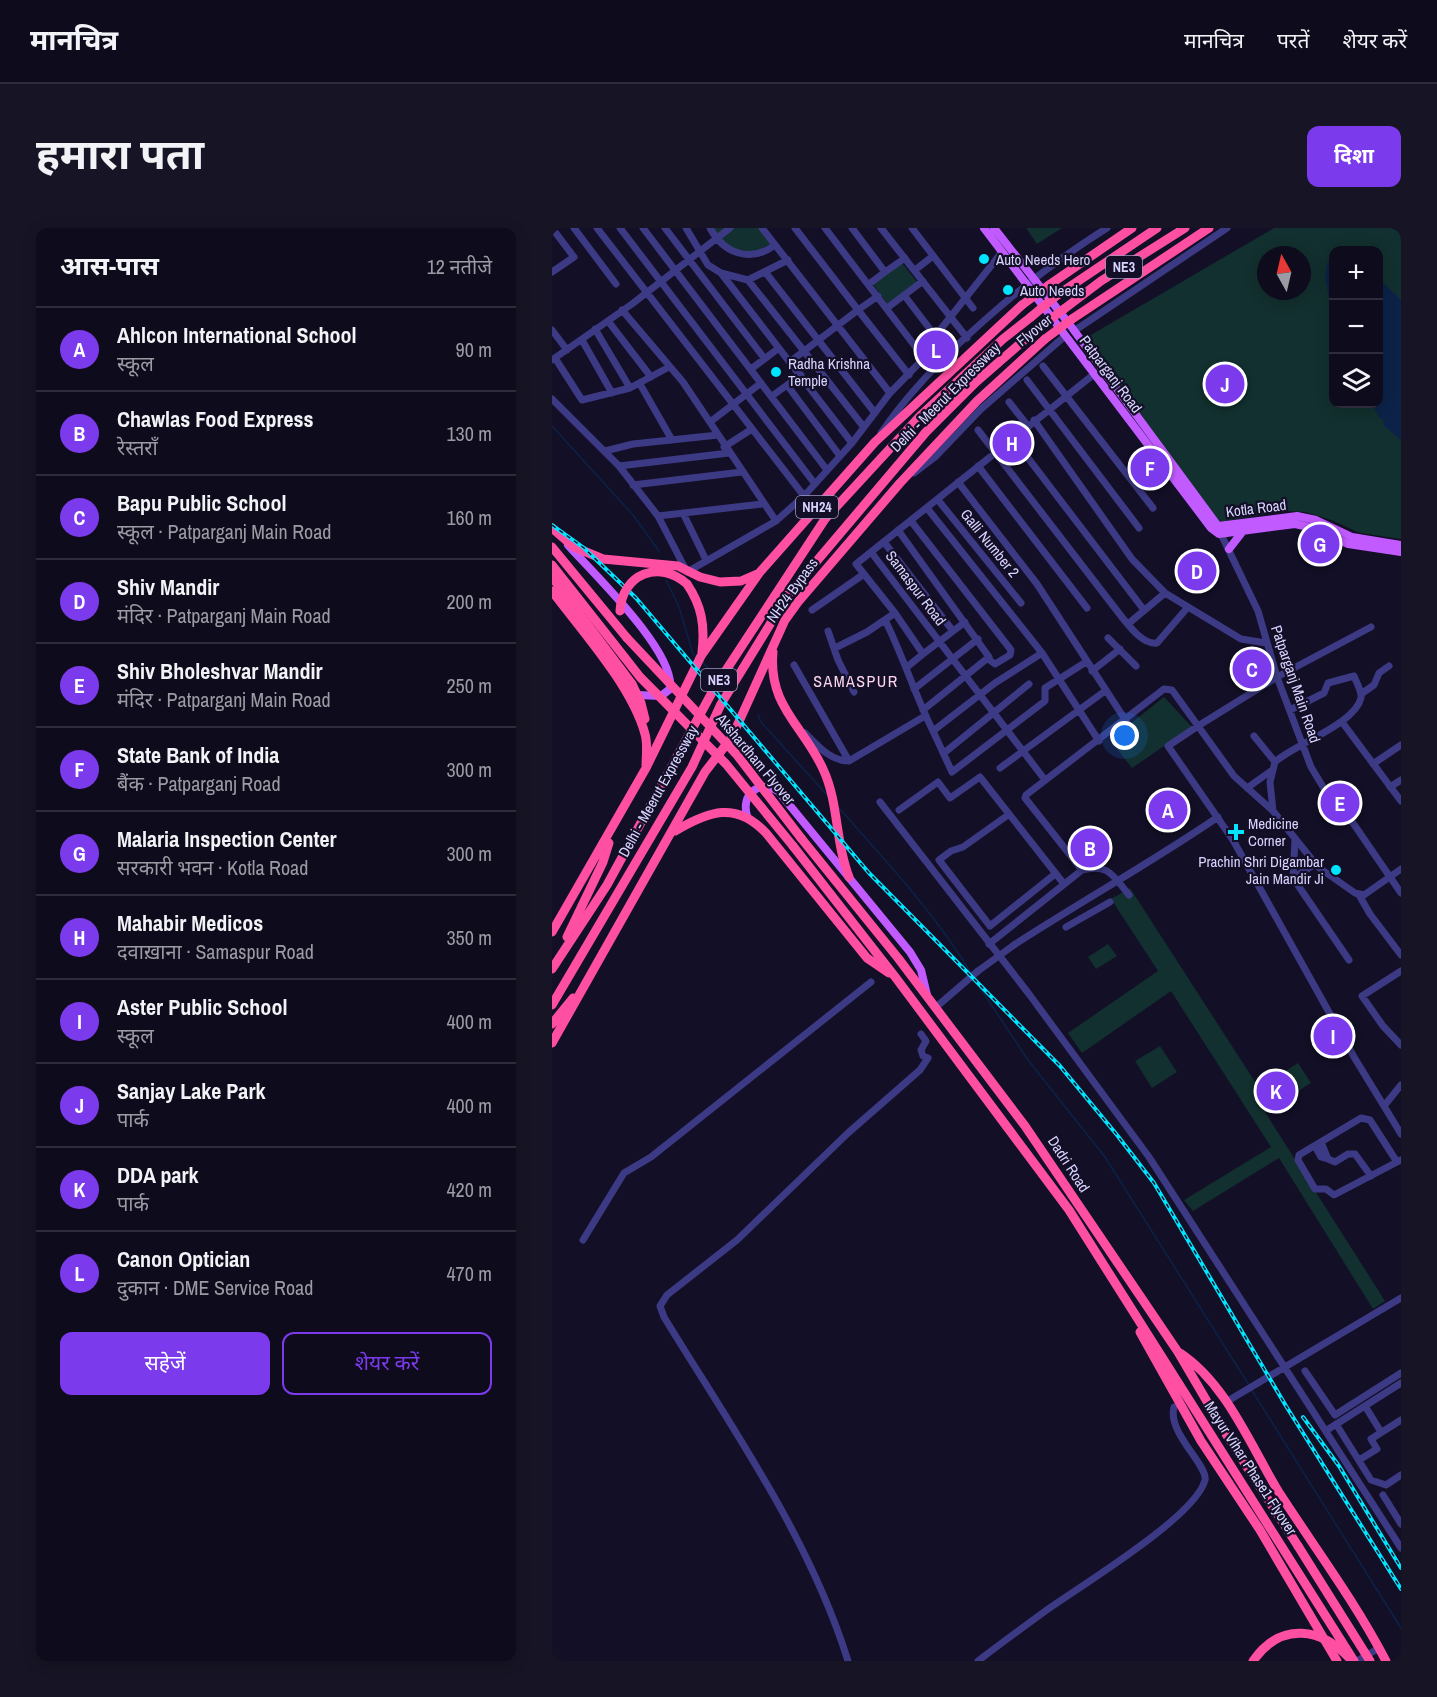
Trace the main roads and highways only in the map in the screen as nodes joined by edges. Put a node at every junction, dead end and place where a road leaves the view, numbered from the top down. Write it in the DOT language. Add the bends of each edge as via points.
graph roads {
  1 [pos="984,228"];
  2 [pos="994,228"];
  3 [pos="1132,228"];
  4 [pos="1157,228"];
  5 [pos="1185,228"];
  6 [pos="1209,228"];
  7 [pos="900,483"];
  8 [pos="1219,530"];
  9 [pos="555,531"];
  10 [pos="1243,531"];
  11 [pos="1401,545"];
  12 [pos="552,547"];
  13 [pos="1229,549"];
  14 [pos="1401,552"];
  15 [pos="552,565"];
  16 [pos="760,572"];
  17 [pos="552,577"];
  18 [pos="552,591"];
  19 [pos="627,638"];
  20 [pos="776,638"];
  21 [pos="701,656"];
  22 [pos="638,695"];
  23 [pos="646,737"];
  24 [pos="646,768"];
  25 [pos="747,816"];
  26 [pos="614,825"];
  27 [pos="673,832"];
  28 [pos="849,877"];
  29 [pos="552,932"];
  30 [pos="553,966"];
  31 [pos="896,978"];
  32 [pos="589,981"];
  33 [pos="928,998"];
  34 [pos="552,1005"];
  35 [pos="552,1024"];
  36 [pos="552,1043"];
  37 [pos="1121,1292"];
  38 [pos="1178,1352"];
  39 [pos="1253,1661"];
  40 [pos="1337,1661"];
  41 [pos="1354,1661"];
  42 [pos="1370,1661"];
  43 [pos="1386,1661"];
  1 -- 8 [label="main road, Patparganj Road" via="1203,519"];
  2 -- 8 [label="main road, Patparganj Road"];
  3 -- 16 [label="highway, Flyover / NH24, bridge" via="1022,304 875,442"];
  4 -- 30 [label="highway, Delhi - Meerut Expressway / NE3, bridge" via="1056,296 1003,339 916,420 827,516 715,687 607,885"];
  5 -- 34 [label="highway, Delhi - Meerut Expressway / NE3, bridge" via="1101,281 976,382 926,432 842,529 778,609 722,704 692,767"];
  6 -- 7 [label="highway, Flyover, bridge" via="1045,339 977,401"];
  7 -- 20 [label="highway, NH24 Bypass" via="802,597"];
  8 -- 10 [label="main road, Kotla Road"];
  8 -- 11 [label="main road, Kotla Road" via="1297,516 1316,520 1352,537"];
  9 -- 16 [label="highway" via="587,554 603,559 664,564 720,582 741,581"];
  9 -- 22 [label="main road" via="614,592 670,673 670,689 661,696"];
  10 -- 13 [label="main road"];
  10 -- 14 [label="main road, Kotla Road" via="1295,524 1348,544"];
  12 -- 19 [label="highway, Akshardham Flyover"];
  15 -- 31 [label="highway, Akshardham Flyover, bridge" via="640,677 726,764"];
  16 -- 21 [label="highway, NH24"];
  17 -- 22 [label="highway"];
  18 -- 23 [label="highway" via="636,708"];
  19 -- 21 [label="highway, bridge" via="620,601 630,582 638,576 669,572 687,584 696,597 704,621"];
  19 -- 33 [label="highway, Akshardham Flyover, bridge" via="737,755"];
  20 -- 27 [label="highway, NH24 Bypass" via="732,737 705,772"];
  20 -- 28 [label="highway" via="772,662 779,699 818,758 829,783"];
  21 -- 24 [label="highway, NH24"];
  22 -- 23 [label="highway"];
  23 -- 24 [label="highway"];
  24 -- 26 [label="highway, NH24"];
  25 -- 27 [label="highway" via="710,814"];
  25 -- 28 [label="main road" via="745,804 754,788 765,786 778,791"];
  25 -- 31 [label="highway" via="766,833 867,958"];
  26 -- 29 [label="highway, NH24"];
  26 -- 30 [label="highway" via="603,862"];
  27 -- 32 [label="highway, NH24 Bypass"];
  28 -- 33 [label="main road" via="910,952 921,970"];
  31 -- 37 [label="highway, Dadri Road" via="1069,1210"];
  32 -- 35 [label="highway"];
  32 -- 36 [label="highway, NH24 Bypass"];
  33 -- 38 [label="highway, Dadri Road" via="1025,1126"];
  37 -- 40 [label="highway" via="1201,1441 1260,1530"];
  37 -- 41 [label="highway, Mayur Vihar Phase1 Flyover"];
  38 -- 42 [label="highway, Mayur Vihar Phase1 Flyover, bridge"];
  38 -- 43 [label="highway" via="1192,1361 1226,1402 1281,1495 1344,1586"];
  39 -- 41 [label="highway, bridge" via="1275,1640 1299,1633 1323,1637"];
}
